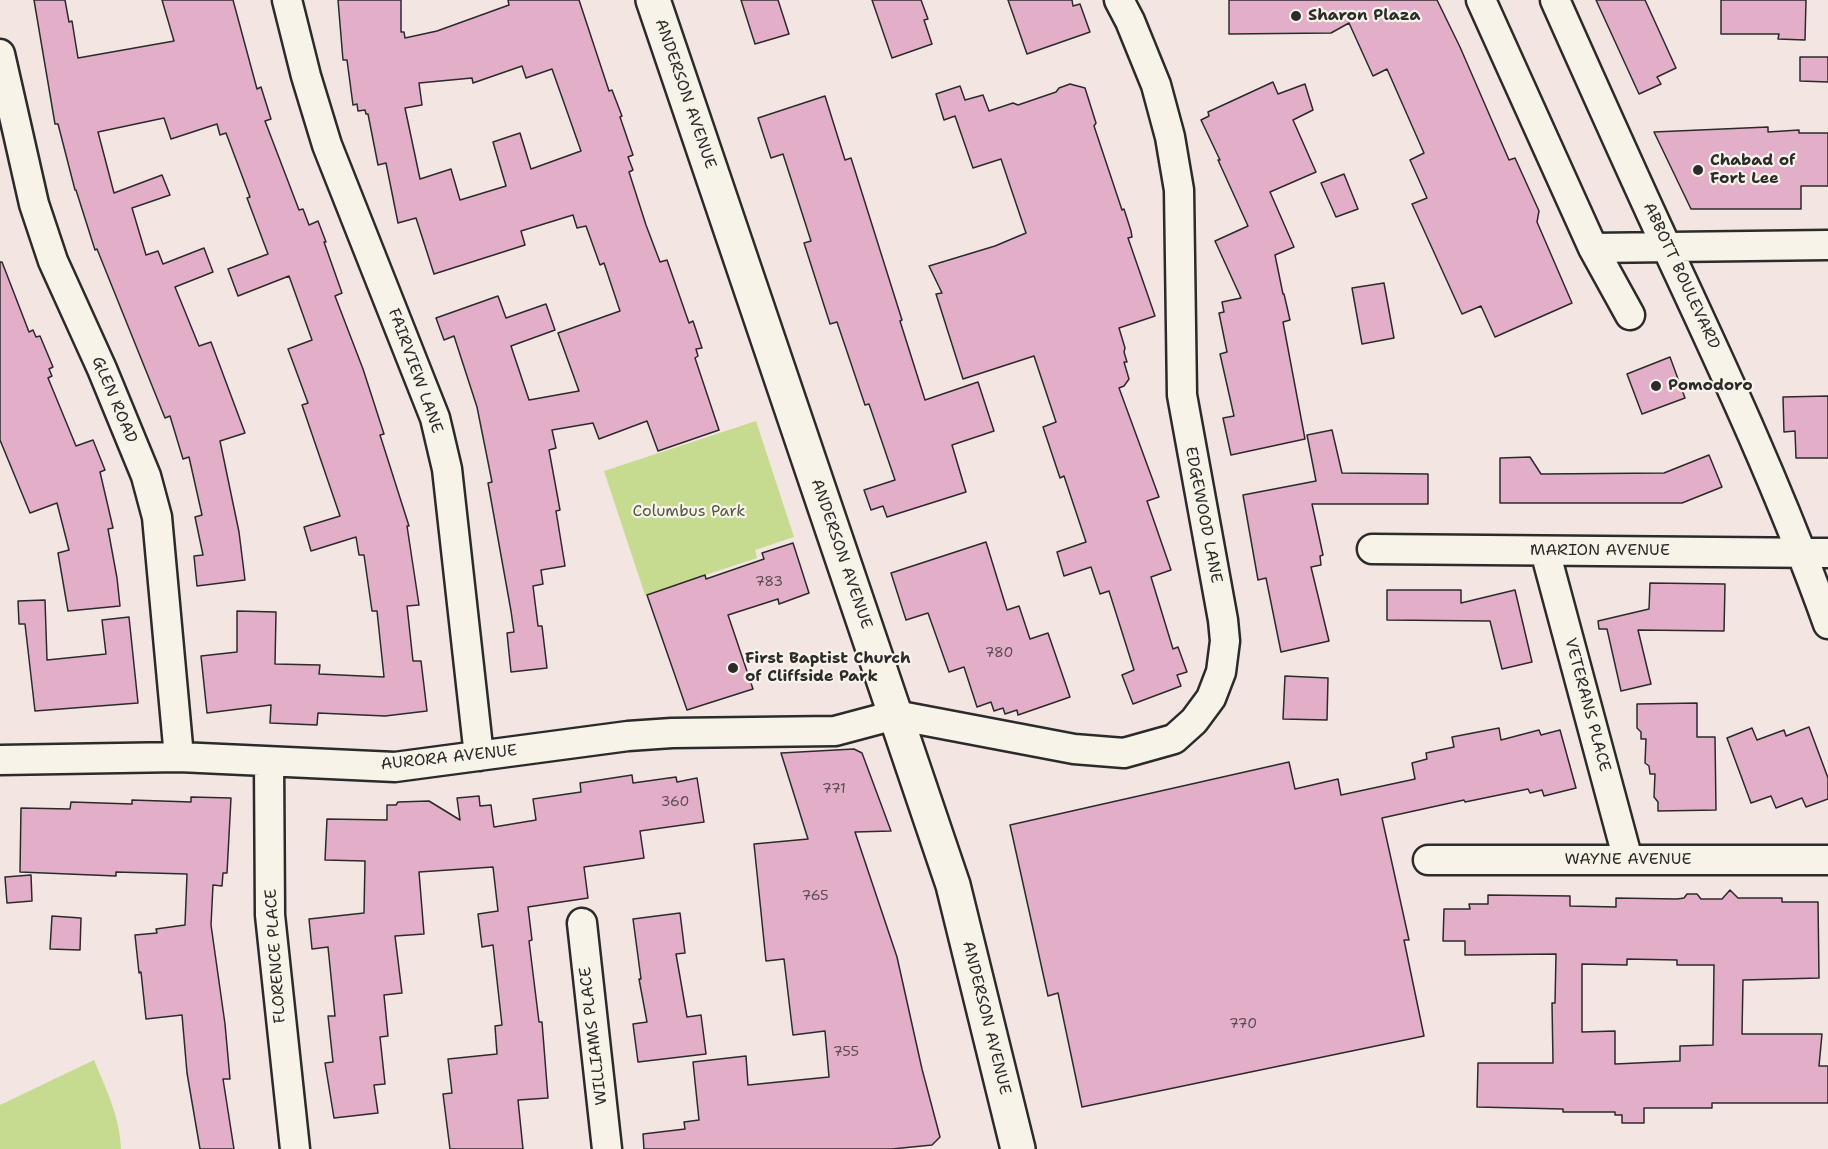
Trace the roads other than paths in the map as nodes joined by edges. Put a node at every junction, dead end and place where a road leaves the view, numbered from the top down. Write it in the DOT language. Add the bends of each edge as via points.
graph roads {
  1 [pos="287,0"];
  2 [pos="653,0"];
  3 [pos="1119,0"];
  4 [pos="1481,0"];
  5 [pos="1555,0"];
  6 [pos="0,54"];
  7 [pos="1828,245"];
  8 [pos="1666,246"];
  9 [pos="1593,248"];
  10 [pos="1630,315"];
  11 [pos="1371,549"];
  12 [pos="1545,551"];
  13 [pos="1815,553"];
  14 [pos="1828,624"];
  15 [pos="895,715"];
  16 [pos="479,756"];
  17 [pos="179,757"];
  18 [pos="0,760"];
  19 [pos="269,762"];
  20 [pos="1428,860"];
  21 [pos="1628,860"];
  22 [pos="1828,860"];
  23 [pos="582,923"];
  24 [pos="295,1149"];
  25 [pos="607,1149"];
  26 [pos="1018,1149"];
  1 -- 16 [label="street, FAIRVIEW LANE" via="327,144 435,418 447,470"];
  2 -- 15 [label="main road, ANDERSON AVENUE"];
  3 -- 15 [label="street, EDGEWOOD LANE" via="1156,85 1179,190 1182,395 1225,641 1221,672 1211,698 1174,739 1124,753 1074,749"];
  4 -- 9 [label="street"];
  5 -- 8 [label="street, ABBOTT BOULEVARD"];
  6 -- 17 [label="street, GLEN ROAD" via="34,204 53,261 137,454 158,517"];
  7 -- 8 [label="street"];
  8 -- 9 [label="street"];
  8 -- 13 [label="street, ABBOTT BOULEVARD"];
  9 -- 10 [label="street"];
  11 -- 12 [label="street, MARION AVENUE"];
  12 -- 13 [label="street, MARION AVENUE"];
  12 -- 21 [label="street, VETERANS PLACE"];
  13 -- 14 [label="street, ABBOTT BOULEVARD"];
  15 -- 16 [label="street, AURORA AVENUE" via="835,731 628,736"];
  15 -- 26 [label="main road, ANDERSON AVENUE" via="953,885"];
  16 -- 19 [label="street, AURORA AVENUE" via="395,767"];
  17 -- 18 [label="street, AURORA AVENUE"];
  17 -- 19 [label="street, AURORA AVENUE"];
  19 -- 24 [label="street, FLORENCE PLACE" via="270,915"];
  20 -- 21 [label="street, WAYNE AVENUE"];
  21 -- 22 [label="street, WAYNE AVENUE"];
  23 -- 25 [label="street, WILLIAMS PLACE"];
}
